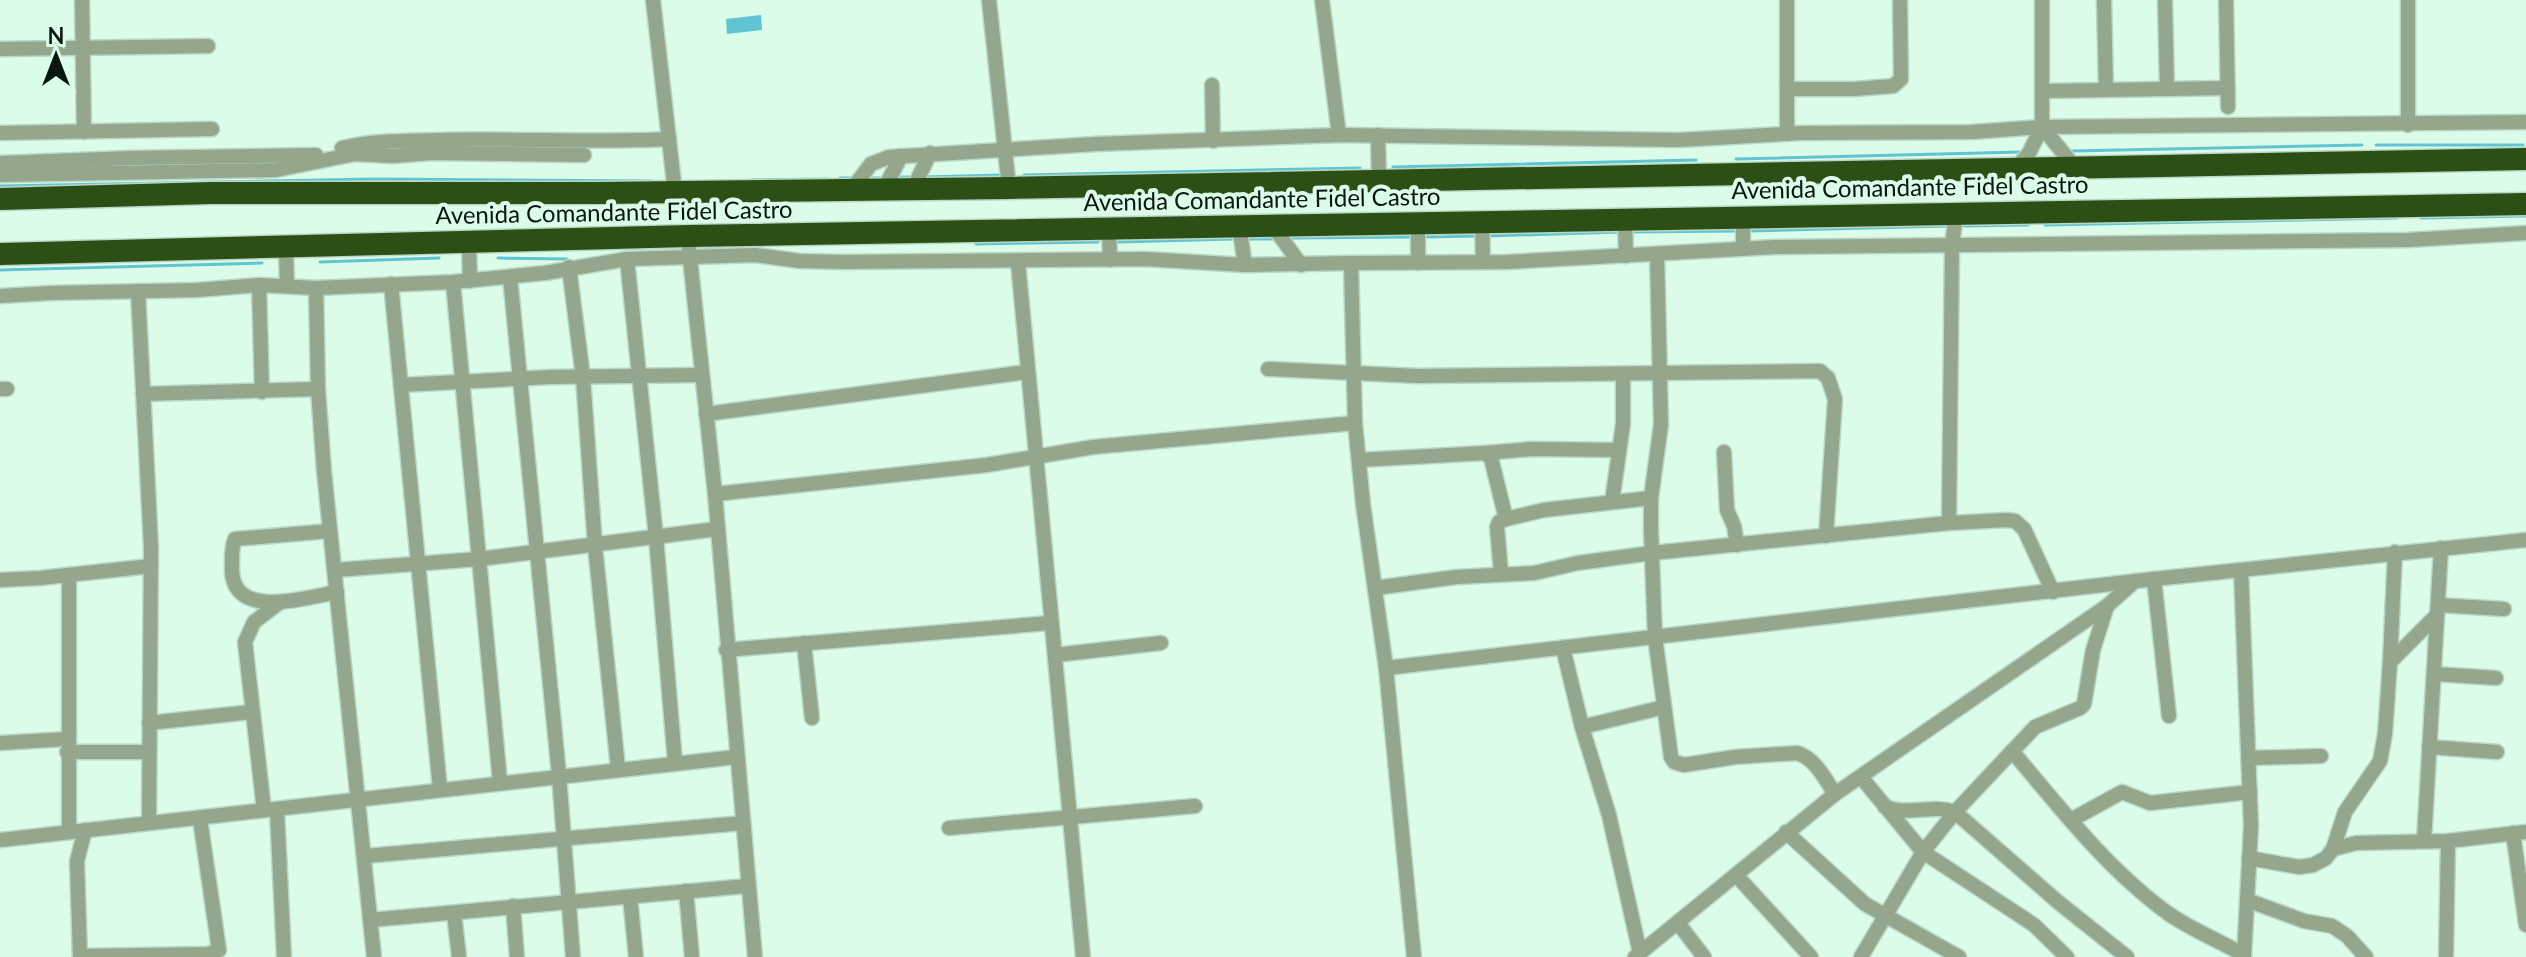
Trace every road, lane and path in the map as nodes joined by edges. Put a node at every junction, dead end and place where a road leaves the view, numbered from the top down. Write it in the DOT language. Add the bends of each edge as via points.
graph roads {
  1 [pos="82,0"];
  2 [pos="653,0"];
  3 [pos="989,0"];
  4 [pos="1322,0"];
  5 [pos="1787,0"];
  6 [pos="1900,0"];
  7 [pos="2042,0"];
  8 [pos="2104,0"];
  9 [pos="2165,0"];
  10 [pos="2226,0"];
  11 [pos="2408,0"];
  12 [pos="208,46"];
  13 [pos="83,48"];
  14 [pos="0,49"];
  15 [pos="1212,85"];
  16 [pos="2228,88"];
  17 [pos="1788,89"];
  18 [pos="2167,89"];
  19 [pos="2106,90"];
  20 [pos="2043,91"];
  21 [pos="2228,107"];
  22 [pos="2526,122"];
  23 [pos="2408,125"];
  24 [pos="2042,127"];
  25 [pos="212,129"];
  26 [pos="84,132"];
  27 [pos="0,133"];
  28 [pos="1787,134"];
  29 [pos="1339,135"];
  30 [pos="1378,135"];
  31 [pos="669,139"];
  32 [pos="1213,141"];
  33 [pos="1005,150"];
  34 [pos="930,153"];
  35 [pos="316,155"];
  36 [pos="584,155"];
  37 [pos="901,156"];
  38 [pos="2526,159"];
  39 [pos="0,163"];
  40 [pos="2074,166"];
  41 [pos="2017,167"];
  42 [pos="276,170"];
  43 [pos="0,175"];
  44 [pos="1379,180"];
  45 [pos="1009,188"];
  46 [pos="852,189"];
  47 [pos="884,189"];
  48 [pos="913,189"];
  49 [pos="675,192"];
  50 [pos="0,199"];
  51 [pos="2526,204"];
  52 [pos="1956,214"];
  53 [pos="1743,217"];
  54 [pos="1625,219"];
  55 [pos="1482,222"];
  56 [pos="1418,223"];
  57 [pos="1239,225"];
  58 [pos="1272,225"];
  59 [pos="1109,228"];
  60 [pos="948,232"];
  61 [pos="854,233"];
  62 [pos="905,233"];
  63 [pos="2526,233"];
  64 [pos="469,242"];
  65 [pos="689,246"];
  66 [pos="1952,246"];
  67 [pos="286,248"];
  68 [pos="1743,248"];
  69 [pos="0,254"];
  70 [pos="1657,254"];
  71 [pos="1626,256"];
  72 [pos="627,259"];
  73 [pos="1110,260"];
  74 [pos="886,262"];
  75 [pos="905,262"];
  76 [pos="949,262"];
  77 [pos="1018,262"];
  78 [pos="1483,262"];
  79 [pos="1351,263"];
  80 [pos="1418,263"];
  81 [pos="1245,265"];
  82 [pos="1301,265"];
  83 [pos="569,267"];
  84 [pos="510,277"];
  85 [pos="470,281"];
  86 [pos="453,282"];
  87 [pos="391,284"];
  88 [pos="259,285"];
  89 [pos="287,285"];
  90 [pos="316,288"];
  91 [pos="138,291"];
  92 [pos="0,296"];
  93 [pos="1268,369"];
  94 [pos="1027,372"];
  95 [pos="1355,373"];
  96 [pos="1658,373"];
  97 [pos="1623,374"];
  98 [pos="701,375"];
  99 [pos="583,377"];
  100 [pos="638,377"];
  101 [pos="520,380"];
  102 [pos="463,383"];
  103 [pos="401,385"];
  104 [pos="318,389"];
  105 [pos="262,392"];
  106 [pos="143,394"];
  107 [pos="706,414"];
  108 [pos="1355,423"];
  109 [pos="1619,450"];
  110 [pos="1724,452"];
  111 [pos="1485,453"];
  112 [pos="1035,457"];
  113 [pos="1359,460"];
  114 [pos="715,494"];
  115 [pos="1651,498"];
  116 [pos="1612,502"];
  117 [pos="1506,519"];
  118 [pos="1949,523"];
  119 [pos="717,529"];
  120 [pos="330,531"];
  121 [pos="1826,536"];
  122 [pos="656,537"];
  123 [pos="2526,540"];
  124 [pos="1737,545"];
  125 [pos="595,546"];
  126 [pos="2441,548"];
  127 [pos="537,551"];
  128 [pos="2395,552"];
  129 [pos="1652,553"];
  130 [pos="479,559"];
  131 [pos="420,564"];
  132 [pos="151,566"];
  133 [pos="336,570"];
  134 [pos="2241,570"];
  135 [pos="1501,573"];
  136 [pos="69,575"];
  137 [pos="2154,579"];
  138 [pos="0,580"];
  139 [pos="2135,581"];
  140 [pos="1375,588"];
  141 [pos="337,592"];
  142 [pos="2053,592"];
  143 [pos="279,603"];
  144 [pos="2107,606"];
  145 [pos="2504,609"];
  146 [pos="2438,610"];
  147 [pos="1050,623"];
  148 [pos="1655,637"];
  149 [pos="804,643"];
  150 [pos="1161,643"];
  151 [pos="1563,648"];
  152 [pos="726,650"];
  153 [pos="1055,655"];
  154 [pos="2390,662"];
  155 [pos="1386,668"];
  156 [pos="2435,674"];
  157 [pos="2496,678"];
  158 [pos="1664,707"];
  159 [pos="251,712"];
  160 [pos="2169,716"];
  161 [pos="812,718"];
  162 [pos="149,723"];
  163 [pos="1582,727"];
  164 [pos="0,743"];
  165 [pos="67,746"];
  166 [pos="2429,747"];
  167 [pos="2012,751"];
  168 [pos="149,752"];
  169 [pos="2497,752"];
  170 [pos="2321,756"];
  171 [pos="736,757"];
  172 [pos="2249,758"];
  173 [pos="675,762"];
  174 [pos="618,768"];
  175 [pos="559,775"];
  176 [pos="1861,777"];
  177 [pos="500,782"];
  178 [pos="440,789"];
  179 [pos="2250,792"];
  180 [pos="1835,794"];
  181 [pos="359,799"];
  182 [pos="1195,806"];
  183 [pos="1885,807"];
  184 [pos="270,810"];
  185 [pos="1955,812"];
  186 [pos="1068,817"];
  187 [pos="200,819"];
  188 [pos="2071,820"];
  189 [pos="2343,820"];
  190 [pos="149,822"];
  191 [pos="743,823"];
  192 [pos="949,828"];
  193 [pos="85,830"];
  194 [pos="69,831"];
  195 [pos="1786,832"];
  196 [pos="2520,832"];
  197 [pos="563,837"];
  198 [pos="0,840"];
  199 [pos="2424,841"];
  200 [pos="2448,841"];
  201 [pos="2356,843"];
  202 [pos="2333,849"];
  203 [pos="1923,852"];
  204 [pos="365,856"];
  205 [pos="2249,858"];
  206 [pos="1736,875"];
  207 [pos="747,886"];
  208 [pos="686,891"];
  209 [pos="630,897"];
  210 [pos="2247,900"];
  211 [pos="568,902"];
  212 [pos="513,906"];
  213 [pos="454,913"];
  214 [pos="1886,917"];
  215 [pos="370,920"];
  216 [pos="1678,923"];
  217 [pos="2526,925"];
  218 [pos="1637,955"];
  219 [pos="80,956"];
  220 [pos="2244,956"];
  221 [pos="284,957"];
  222 [pos="374,957"];
  223 [pos="459,957"];
  224 [pos="517,957"];
  225 [pos="573,957"];
  226 [pos="636,957"];
  227 [pos="692,957"];
  228 [pos="755,957"];
  229 [pos="1083,957"];
  230 [pos="1414,957"];
  231 [pos="1704,957"];
  232 [pos="1811,957"];
  233 [pos="1861,957"];
  234 [pos="1959,957"];
  235 [pos="2067,957"];
  236 [pos="2127,957"];
  237 [pos="2366,957"];
  238 [pos="2446,957"];
  1 -- 13 [label="street"];
  2 -- 31 [label="street"];
  3 -- 33 [label="street"];
  4 -- 29 [label="street"];
  5 -- 17 [label="street"];
  6 -- 17 [label="street" via="1897,83"];
  7 -- 20 [label="street"];
  8 -- 19 [label="street"];
  9 -- 18 [label="street"];
  10 -- 16 [label="street"];
  11 -- 23 [label="street"];
  12 -- 13 [label="street"];
  13 -- 14 [label="street"];
  13 -- 26 [label="street"];
  15 -- 32 [label="street"];
  16 -- 18 [label="street"];
  16 -- 21 [label="street"];
  17 -- 28 [label="street"];
  18 -- 19 [label="street"];
  19 -- 20 [label="street"];
  20 -- 24 [label="street"];
  22 -- 23 [label="street"];
  23 -- 24 [label="street"];
  24 -- 28 [label="street"];
  24 -- 40 [label="street"];
  24 -- 41 [label="street"];
  25 -- 26 [label="street"];
  26 -- 27 [label="street"];
  28 -- 30 [label="street" via="1679,140"];
  29 -- 30 [label="street"];
  29 -- 32 [label="street"];
  30 -- 44 [label="street"];
  31 -- 35 [label="street" via="425,141 350,146"];
  31 -- 49 [label="street"];
  32 -- 33 [label="street"];
  33 -- 34 [label="street"];
  33 -- 45 [label="street"];
  34 -- 37 [label="street"];
  34 -- 48 [label="street"];
  35 -- 39 [label="street"];
  35 -- 42 [label="street"];
  36 -- 42 [label="street" via="355,154"];
  37 -- 46 [label="street" via="871,164"];
  37 -- 47 [label="street"];
  38 -- 40 [label="highway, Avenida Comandante Fidel Castro"];
  40 -- 41 [label="highway, Avenida Comandante Fidel Castro"];
  41 -- 44 [label="highway, Avenida Comandante Fidel Castro"];
  42 -- 43 [label="street"];
  44 -- 45 [label="highway, Avenida Comandante Fidel Castro"];
  45 -- 48 [label="highway, Avenida Comandante Fidel Castro"];
  46 -- 47 [label="highway, Avenida Comandante Fidel Castro"];
  46 -- 49 [label="highway, Avenida Comandante Fidel Castro"];
  47 -- 48 [label="highway, Avenida Comandante Fidel Castro"];
  49 -- 50 [label="highway, Avenida Comandante Fidel Castro"];
  51 -- 52 [label="highway, Avenida Comandante Fidel Castro"];
  52 -- 53 [label="highway, Avenida Comandante Fidel Castro"];
  52 -- 66 [label="street"];
  53 -- 54 [label="highway, Avenida Comandante Fidel Castro"];
  53 -- 68 [label="street"];
  54 -- 55 [label="highway, Avenida Comandante Fidel Castro"];
  54 -- 71 [label="street"];
  55 -- 56 [label="highway, Avenida Comandante Fidel Castro"];
  55 -- 78 [label="street"];
  56 -- 58 [label="highway, Avenida Comandante Fidel Castro"];
  56 -- 80 [label="street"];
  57 -- 58 [label="highway, Avenida Comandante Fidel Castro"];
  57 -- 59 [label="highway, Avenida Comandante Fidel Castro"];
  57 -- 81 [label="street"];
  58 -- 82 [label="street"];
  59 -- 60 [label="highway, Avenida Comandante Fidel Castro"];
  59 -- 73 [label="street"];
  60 -- 62 [label="highway, Avenida Comandante Fidel Castro"];
  60 -- 76 [label="street"];
  61 -- 62 [label="highway, Avenida Comandante Fidel Castro"];
  61 -- 65 [label="highway, Avenida Comandante Fidel Castro"];
  61 -- 74 [label="street" via="866,254"];
  62 -- 75 [label="street"];
  63 -- 66 [label="street" via="2408,240"];
  64 -- 65 [label="highway, Avenida Comandante Fidel Castro"];
  64 -- 67 [label="highway, Avenida Comandante Fidel Castro"];
  64 -- 85 [label="street"];
  65 -- 72 [label="street"];
  65 -- 74 [label="street" via="800,261"];
  65 -- 98 [label="street"];
  66 -- 68 [label="street"];
  66 -- 118 [label="street"];
  67 -- 69 [label="highway, Avenida Comandante Fidel Castro"];
  67 -- 89 [label="street"];
  68 -- 70 [label="street"];
  70 -- 71 [label="street"];
  70 -- 96 [label="street"];
  71 -- 78 [label="street"];
  72 -- 83 [label="street"];
  72 -- 100 [label="street"];
  73 -- 77 [label="street"];
  73 -- 81 [label="street"];
  74 -- 75 [label="street"];
  75 -- 76 [label="street"];
  76 -- 77 [label="street"];
  77 -- 94 [label="street"];
  78 -- 80 [label="street"];
  79 -- 80 [label="street"];
  79 -- 82 [label="street"];
  79 -- 95 [label="street"];
  81 -- 82 [label="street"];
  83 -- 84 [label="street"];
  83 -- 99 [label="street"];
  84 -- 85 [label="street"];
  84 -- 101 [label="street"];
  85 -- 86 [label="street"];
  86 -- 87 [label="street"];
  86 -- 102 [label="street"];
  87 -- 90 [label="street"];
  87 -- 103 [label="street"];
  88 -- 89 [label="street"];
  88 -- 91 [label="street"];
  88 -- 105 [label="street"];
  89 -- 90 [label="street"];
  90 -- 104 [label="street"];
  91 -- 92 [label="street"];
  91 -- 106 [label="street"];
  93 -- 95 [label="street"];
  94 -- 107 [label="street"];
  94 -- 112 [label="street"];
  95 -- 97 [label="street"];
  95 -- 108 [label="street"];
  96 -- 97 [label="street"];
  96 -- 115 [label="street" via="1661,424"];
  96 -- 121 [label="street" via="1824,374 1835,399"];
  97 -- 109 [label="street"];
  98 -- 100 [label="street"];
  98 -- 107 [label="street"];
  99 -- 100 [label="street"];
  99 -- 101 [label="street"];
  99 -- 125 [label="street"];
  100 -- 122 [label="street"];
  101 -- 102 [label="street"];
  101 -- 127 [label="street"];
  102 -- 103 [label="street"];
  102 -- 130 [label="street"];
  103 -- 131 [label="street"];
  104 -- 105 [label="street"];
  104 -- 120 [label="street"];
  105 -- 106 [label="street"];
  106 -- 132 [label="street"];
  107 -- 114 [label="street"];
  108 -- 112 [label="street"];
  108 -- 113 [label="street"];
  109 -- 111 [label="street"];
  109 -- 116 [label="street"];
  110 -- 124 [label="street" via="1727,510"];
  111 -- 113 [label="street"];
  111 -- 117 [label="street" via="1491,458"];
  112 -- 114 [label="street"];
  112 -- 147 [label="street"];
  113 -- 140 [label="street"];
  114 -- 119 [label="street"];
  115 -- 116 [label="street"];
  115 -- 129 [label="street"];
  116 -- 117 [label="street"];
  117 -- 135 [label="street" via="1497,527"];
  118 -- 121 [label="street"];
  118 -- 142 [label="street" via="2020,524"];
  119 -- 122 [label="street"];
  119 -- 152 [label="street"];
  120 -- 133 [label="street"];
  120 -- 143 [label="street" via="240,537 233,542 235,587 257,600"];
  121 -- 124 [label="street"];
  122 -- 125 [label="street"];
  122 -- 173 [label="street"];
  123 -- 126 [label="street"];
  124 -- 129 [label="street"];
  125 -- 127 [label="street"];
  125 -- 174 [label="street"];
  126 -- 128 [label="street"];
  126 -- 146 [label="street"];
  127 -- 130 [label="street"];
  127 -- 175 [label="street"];
  128 -- 134 [label="street"];
  128 -- 154 [label="street"];
  129 -- 135 [label="street" via="1534,573"];
  129 -- 148 [label="street"];
  130 -- 131 [label="street"];
  130 -- 177 [label="street"];
  131 -- 133 [label="street"];
  131 -- 178 [label="street"];
  132 -- 136 [label="street"];
  132 -- 162 [label="street"];
  133 -- 141 [label="street"];
  134 -- 137 [label="street"];
  134 -- 172 [label="street"];
  135 -- 140 [label="street"];
  136 -- 138 [label="street"];
  136 -- 165 [label="street"];
  137 -- 139 [label="street"];
  137 -- 160 [label="street"];
  139 -- 142 [label="street"];
  139 -- 144 [label="street"];
  140 -- 155 [label="street"];
  141 -- 143 [label="street"];
  141 -- 181 [label="street"];
  142 -- 148 [label="street"];
  143 -- 159 [label="street" via="254,622 245,642"];
  144 -- 167 [label="street" via="2084,704 2035,727"];
  144 -- 176 [label="street"];
  145 -- 146 [label="street"];
  146 -- 154 [label="street"];
  146 -- 156 [label="street"];
  147 -- 149 [label="street"];
  147 -- 153 [label="street"];
  148 -- 151 [label="street"];
  148 -- 158 [label="street"];
  149 -- 152 [label="street"];
  149 -- 161 [label="street"];
  150 -- 153 [label="street"];
  151 -- 155 [label="street"];
  151 -- 163 [label="street"];
  152 -- 171 [label="street"];
  153 -- 186 [label="street"];
  154 -- 189 [label="street" via="2380,761"];
  155 -- 230 [label="street"];
  156 -- 157 [label="street"];
  156 -- 166 [label="street"];
  158 -- 163 [label="street"];
  158 -- 180 [label="street" via="1674,762 1797,753 1813,763"];
  159 -- 162 [label="street"];
  159 -- 184 [label="street"];
  162 -- 168 [label="street"];
  163 -- 218 [label="street" via="1609,815"];
  164 -- 165 [label="street"];
  165 -- 168 [label="street"];
  165 -- 194 [label="street"];
  166 -- 169 [label="street"];
  166 -- 199 [label="street"];
  167 -- 185 [label="street"];
  167 -- 188 [label="street"];
  168 -- 190 [label="street"];
  170 -- 172 [label="street"];
  171 -- 173 [label="street"];
  171 -- 191 [label="street"];
  172 -- 179 [label="street"];
  173 -- 174 [label="street"];
  174 -- 175 [label="street"];
  175 -- 177 [label="street"];
  175 -- 197 [label="street"];
  176 -- 180 [label="street"];
  176 -- 183 [label="street"];
  177 -- 178 [label="street"];
  178 -- 181 [label="street"];
  179 -- 188 [label="street" via="2150,803 2122,792"];
  179 -- 205 [label="street"];
  180 -- 195 [label="street"];
  181 -- 184 [label="street"];
  181 -- 204 [label="street"];
  182 -- 186 [label="street"];
  183 -- 185 [label="street"];
  183 -- 203 [label="street"];
  184 -- 187 [label="street"];
  184 -- 221 [label="street"];
  185 -- 203 [label="street"];
  185 -- 236 [label="street"];
  186 -- 192 [label="street"];
  186 -- 229 [label="street"];
  187 -- 190 [label="street"];
  187 -- 219 [label="street" via="219,950"];
  188 -- 220 [label="street" via="2169,914"];
  189 -- 201 [label="street"];
  189 -- 202 [label="street"];
  190 -- 193 [label="street"];
  191 -- 197 [label="street"];
  191 -- 207 [label="street"];
  193 -- 194 [label="street"];
  193 -- 219 [label="street" via="76,875"];
  194 -- 198 [label="street"];
  195 -- 206 [label="street"];
  195 -- 214 [label="street" via="1853,895"];
  196 -- 200 [label="street"];
  196 -- 217 [label="street"];
  197 -- 204 [label="street"];
  197 -- 211 [label="street"];
  199 -- 200 [label="street"];
  199 -- 201 [label="street"];
  200 -- 238 [label="street"];
  201 -- 202 [label="street"];
  202 -- 205 [label="street" via="2313,865 2299,867"];
  203 -- 214 [label="street"];
  203 -- 235 [label="street" via="2034,925"];
  204 -- 215 [label="street"];
  205 -- 210 [label="street"];
  206 -- 216 [label="street"];
  206 -- 232 [label="street"];
  207 -- 208 [label="street"];
  207 -- 228 [label="street"];
  208 -- 209 [label="street"];
  208 -- 227 [label="street"];
  209 -- 211 [label="street"];
  209 -- 226 [label="street"];
  210 -- 220 [label="street"];
  210 -- 237 [label="street" via="2332,926"];
  211 -- 212 [label="street"];
  211 -- 225 [label="street"];
  212 -- 213 [label="street"];
  212 -- 224 [label="street"];
  213 -- 215 [label="street"];
  213 -- 223 [label="street"];
  214 -- 233 [label="street"];
  214 -- 234 [label="street"];
  215 -- 222 [label="street"];
  216 -- 218 [label="street"];
  216 -- 231 [label="street"];
}
